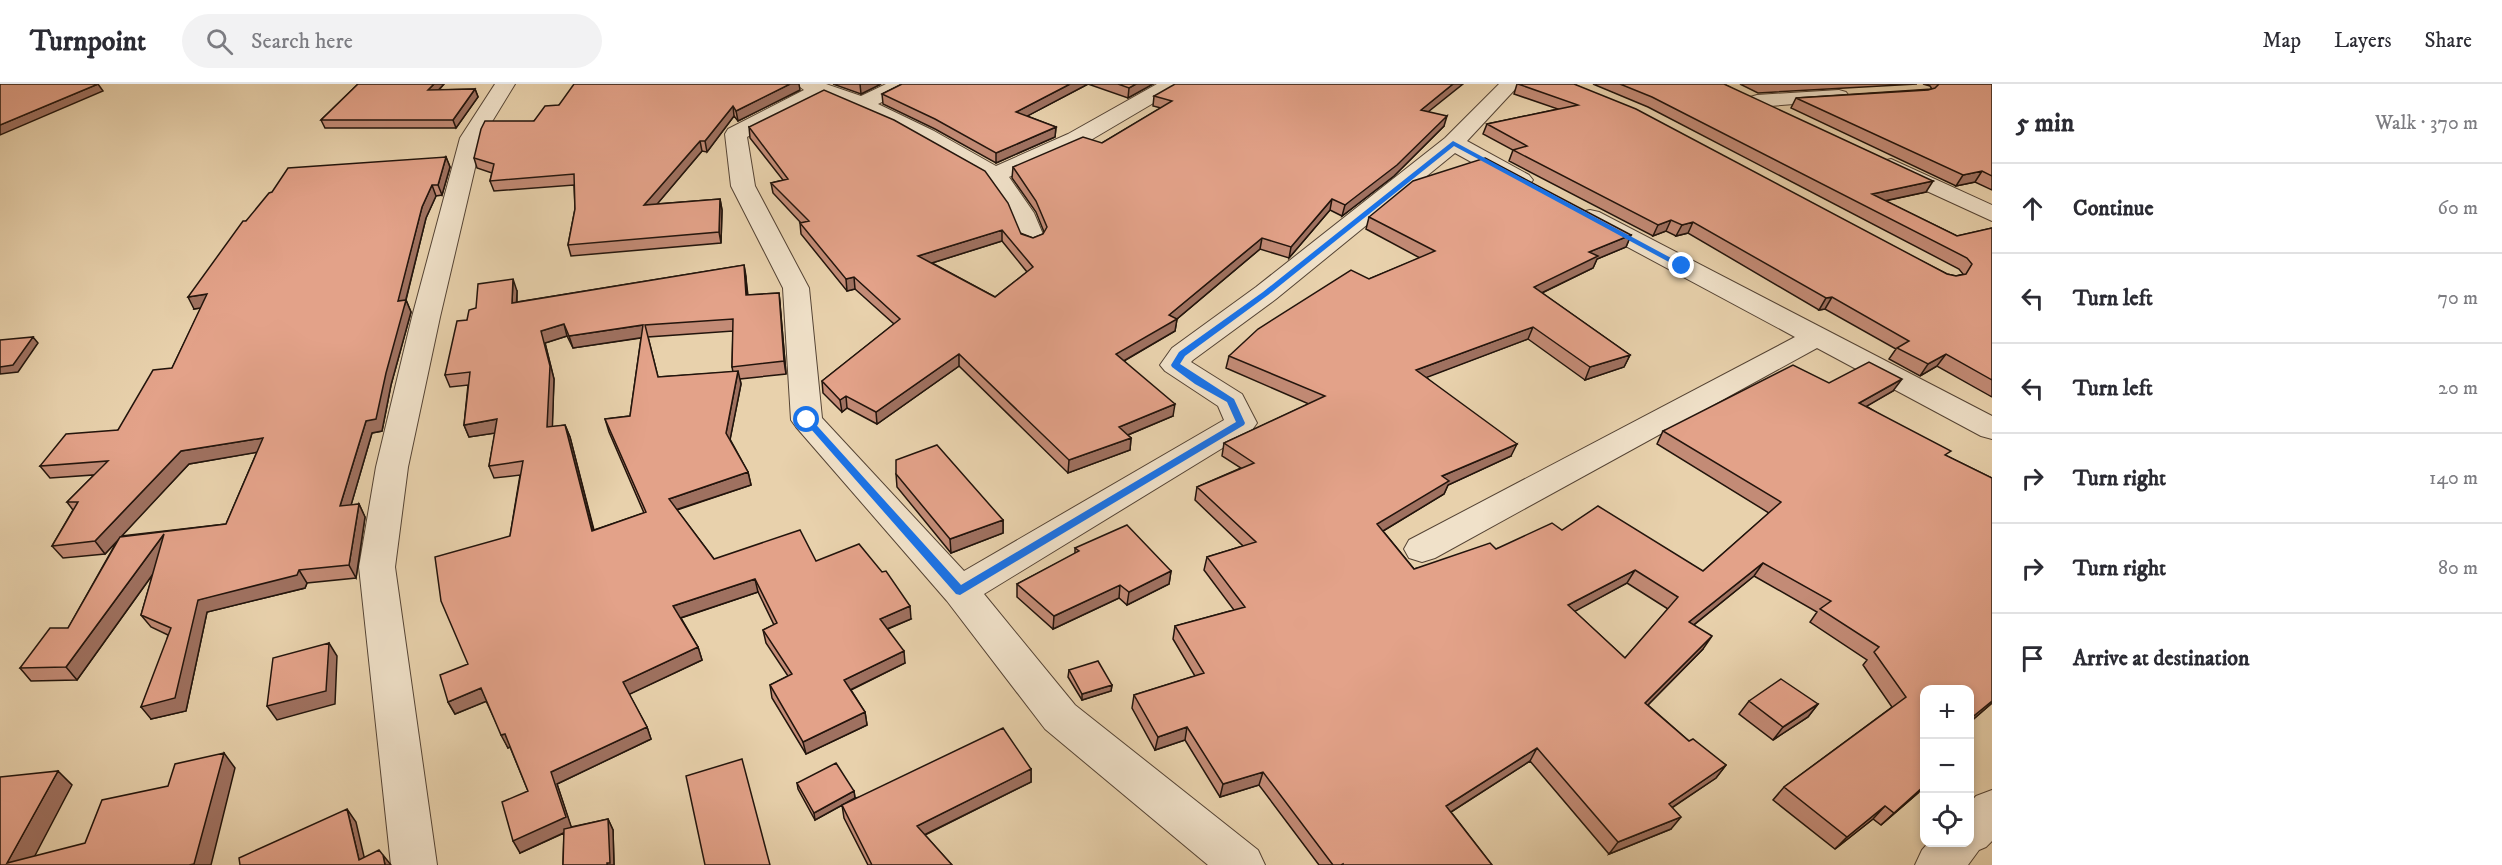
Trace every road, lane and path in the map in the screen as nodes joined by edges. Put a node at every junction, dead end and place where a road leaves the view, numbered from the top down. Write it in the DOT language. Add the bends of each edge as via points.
graph roads {
  1 [pos="505,84"];
  2 [pos="902,84"];
  3 [pos="1172,84"];
  4 [pos="1510,84"];
  5 [pos="814,86"];
  6 [pos="1863,95"];
  7 [pos="863,102"];
  8 [pos="1798,121"];
  9 [pos="1453,143"];
  10 [pos="1870,156"];
  11 [pos="995,175"];
  12 [pos="1992,214"];
  13 [pos="1032,239"];
  14 [pos="1818,336"];
  15 [pos="1992,429"];
  16 [pos="1422,549"];
  17 [pos="960,591"];
  18 [pos="1992,810"];
  19 [pos="1974,829"];
  20 [pos="1956,847"];
  21 [pos="414,865"];
  22 [pos="1242,865"];
  23 [pos="1938,865"];
  1 -- 21 [label="street" via="471,138 392,467 377,567"];
  2 -- 7 [label="street"];
  3 -- 11 [label="street" via="1076,139"];
  4 -- 9 [label="street"];
  5 -- 7 [label="street"];
  5 -- 17 [label="street" via="736,134 743,186 796,288 807,420"];
  6 -- 8 [label="street" via="1747,97"];
  7 -- 11 [label="street"];
  9 -- 14 [label="street"];
  9 -- 17 [label="street" via="1266,293 1182,354 1175,365 1231,401 1241,423"];
  10 -- 12 [label="street"];
  11 -- 13 [label="street" via="1022,213"];
  14 -- 15 [label="street"];
  14 -- 16 [label="street"];
  17 -- 22 [label="street" via="1060,717"];
  18 -- 19 [label="street"];
  20 -- 23 [label="street"];
}
